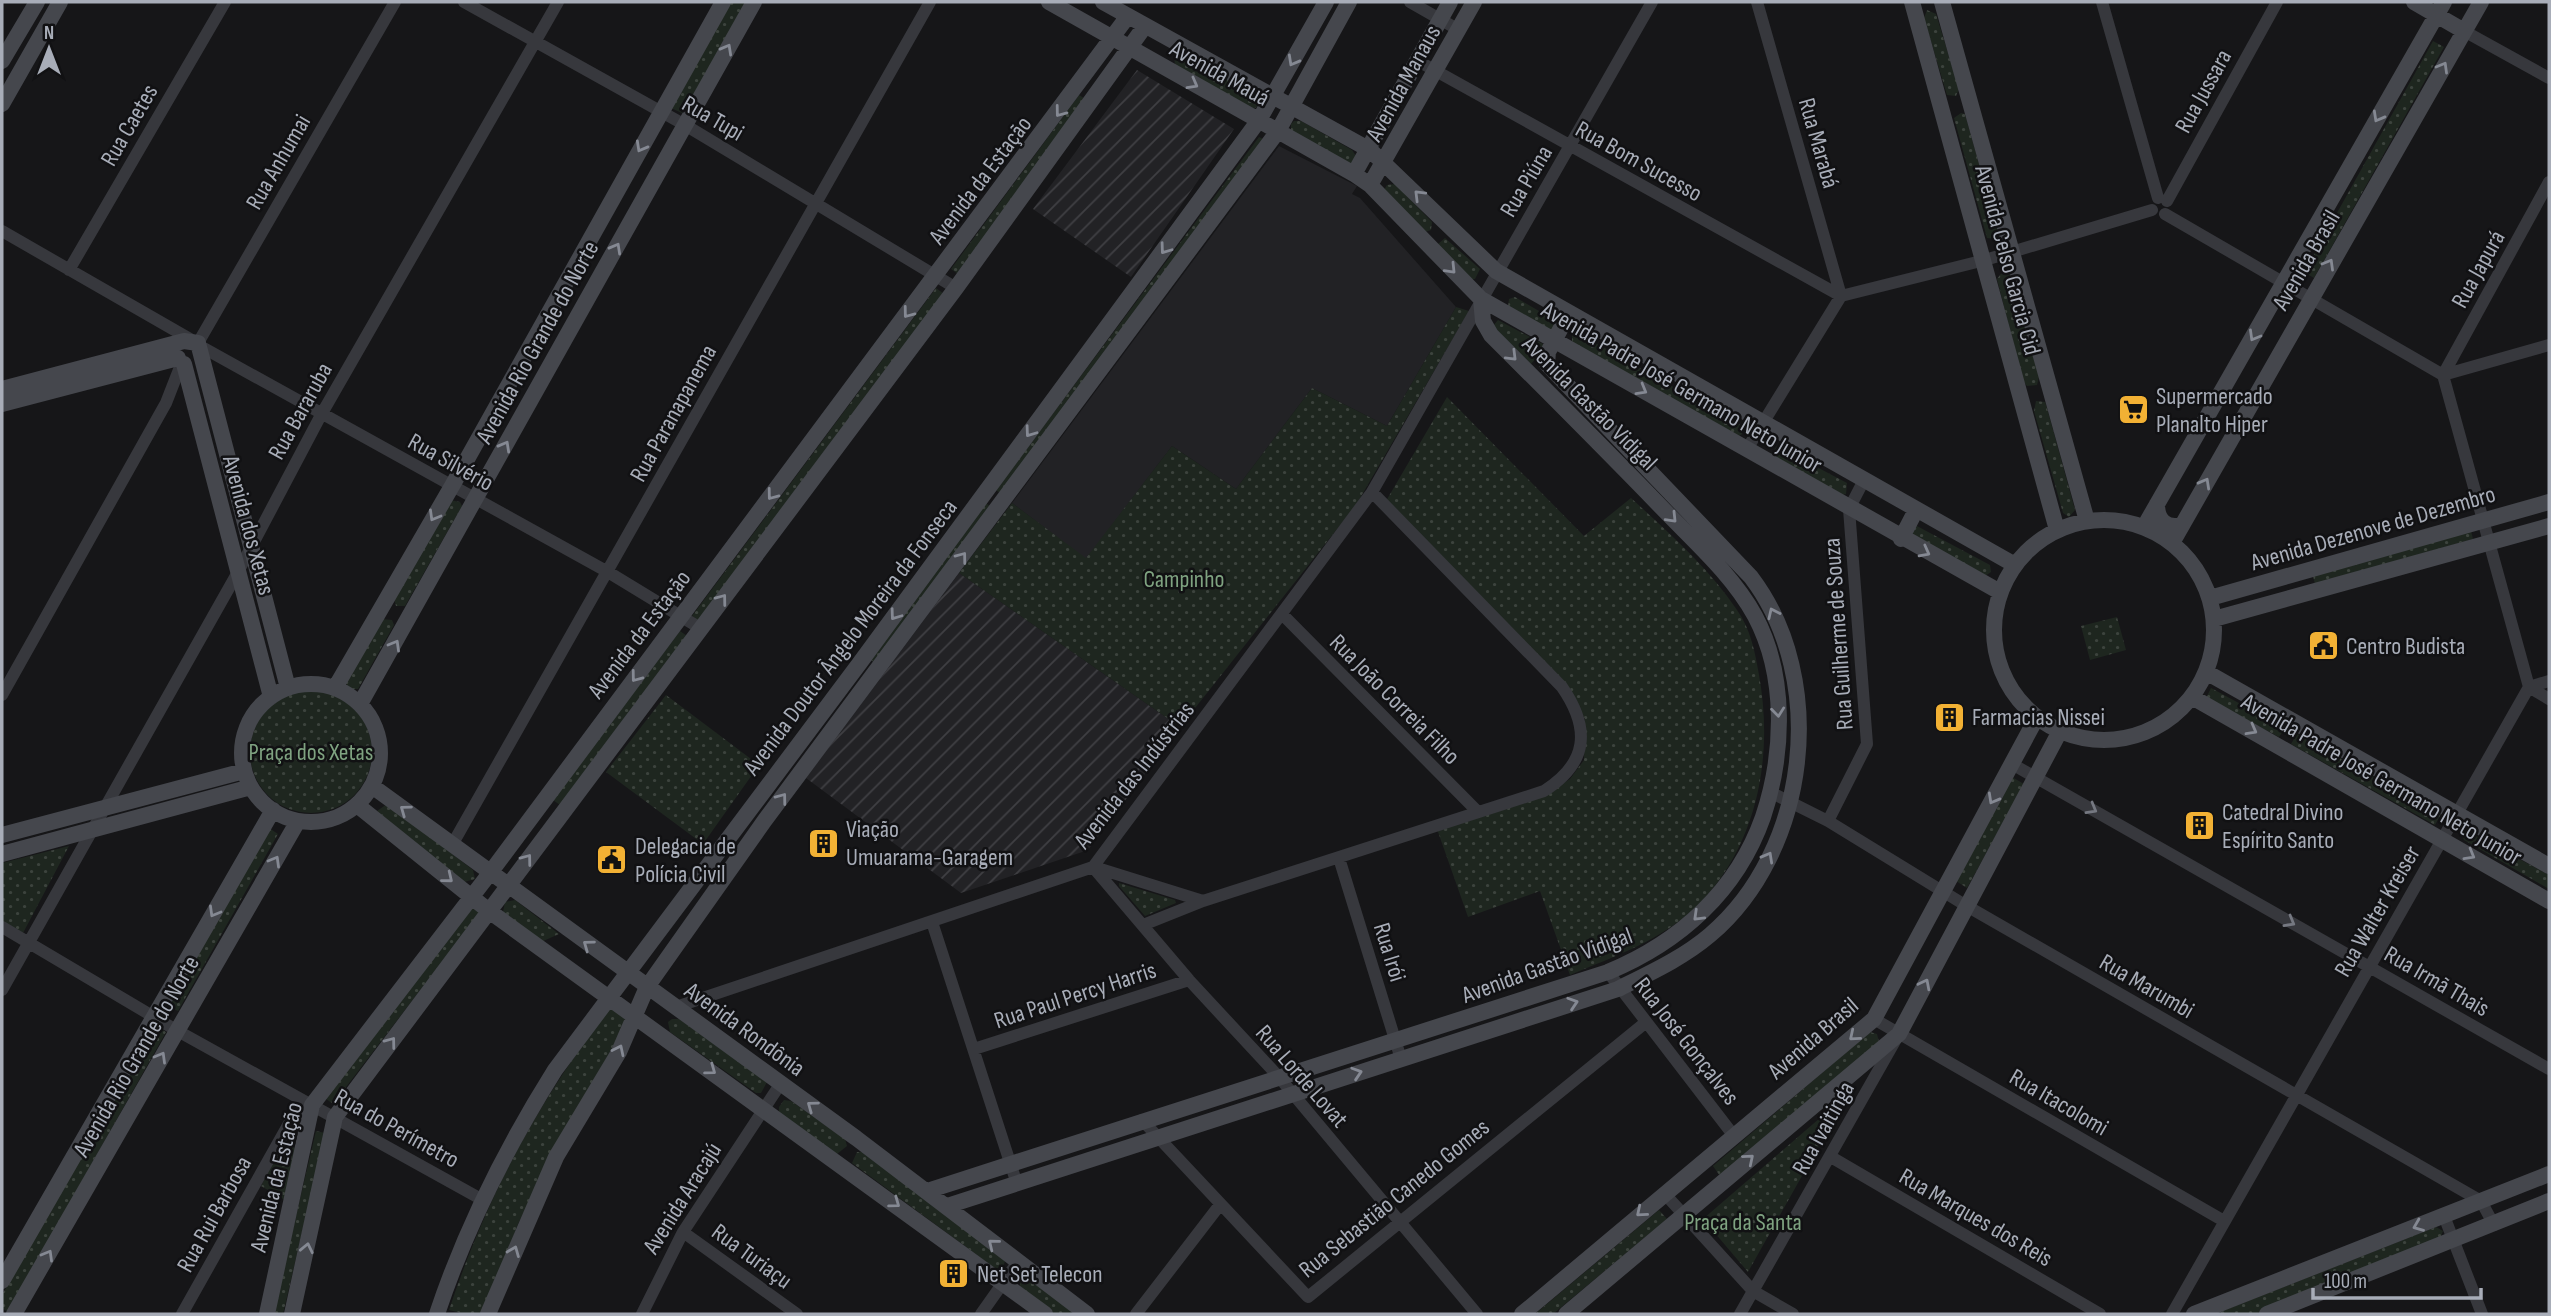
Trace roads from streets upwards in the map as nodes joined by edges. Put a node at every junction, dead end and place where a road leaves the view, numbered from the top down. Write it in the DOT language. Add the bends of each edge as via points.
graph roads {
  1 [pos="37,2"];
  2 [pos="60,2"];
  3 [pos="225,2"];
  4 [pos="395,2"];
  5 [pos="464,2"];
  6 [pos="558,2"];
  7 [pos="723,2"];
  8 [pos="754,2"];
  9 [pos="930,2"];
  10 [pos="1049,2"];
  11 [pos="1103,2"];
  12 [pos="1326,2"];
  13 [pos="1349,2"];
  14 [pos="1410,2"];
  15 [pos="1450,2"];
  16 [pos="1474,2"];
  17 [pos="1652,2"];
  18 [pos="1757,2"];
  19 [pos="1937,2"];
  20 [pos="1942,2"];
  21 [pos="2102,2"];
  22 [pos="2277,2"];
  23 [pos="2414,2"];
  24 [pos="2481,2"];
  25 [pos="1913,5"];
  26 [pos="2440,8"];
  27 [pos="1128,16"];
  28 [pos="1441,19"];
  29 [pos="1145,26"];
  30 [pos="1459,30"];
  31 [pos="2465,31"];
  32 [pos="1113,40"];
  33 [pos="534,41"];
  34 [pos="1178,45"];
  35 [pos="1130,51"];
  36 [pos="2,61"];
  37 [pos="1419,61"];
  38 [pos="1164,68"];
  39 [pos="1437,71"];
  40 [pos="2549,78"];
  41 [pos="1080,84"];
  42 [pos="1096,95"];
  43 [pos="1273,97"];
  44 [pos="1969,100"];
  45 [pos="2,104"];
  46 [pos="1291,107"];
  47 [pos="1942,107"];
  48 [pos="661,112"];
  49 [pos="1259,120"];
  50 [pos="685,125"];
  51 [pos="1278,131"];
  52 [pos="1571,148"];
  53 [pos="1370,150"];
  54 [pos="1385,161"];
  55 [pos="1354,174"];
  56 [pos="2549,182"];
  57 [pos="1370,185"];
  58 [pos="814,203"];
  59 [pos="2161,206"];
  60 [pos="1447,223"];
  61 [pos="2,230"];
  62 [pos="1426,242"];
  63 [pos="2012,253"];
  64 [pos="1985,260"];
  65 [pos="69,270"];
  66 [pos="1496,271"];
  67 [pos="937,275"];
  68 [pos="2284,283"];
  69 [pos="956,288"];
  70 [pos="1841,296"];
  71 [pos="2309,298"];
  72 [pos="1481,299"];
  73 [pos="1569,313"];
  74 [pos="1554,340"];
  75 [pos="2549,345"];
  76 [pos="189,352"];
  77 [pos="1547,364"];
  78 [pos="2443,375"];
  79 [pos="1534,378"];
  80 [pos="2,389"];
  81 [pos="2050,390"];
  82 [pos="2022,399"];
  83 [pos="2,404"];
  84 [pos="321,415"];
  85 [pos="1763,423"];
  86 [pos="1747,449"];
  87 [pos="1864,480"];
  88 [pos="452,486"];
  89 [pos="986,492"];
  90 [pos="1371,492"];
  91 [pos="476,499"];
  92 [pos="2549,502"];
  93 [pos="1001,504"];
  94 [pos="2157,504"];
  95 [pos="1849,509"];
  96 [pos="1916,510"];
  97 [pos="2087,521"];
  98 [pos="2483,521"];
  99 [pos="2182,525"];
  100 [pos="2549,526"];
  101 [pos="2144,527"];
  102 [pos="2057,530"];
  103 [pos="1901,539"];
  104 [pos="2172,543"];
  105 [pos="2489,543"];
  106 [pos="250,548"];
  107 [pos="2015,565"];
  108 [pos="238,572"];
  109 [pos="608,572"];
  110 [pos="2000,592"];
  111 [pos="2210,598"];
  112 [pos="383,606"];
  113 [pos="1282,614"];
  114 [pos="681,616"];
  115 [pos="2214,619"];
  116 [pos="409,620"];
  117 [pos="700,628"];
  118 [pos="2206,672"];
  119 [pos="2549,681"];
  120 [pos="2529,687"];
  121 [pos="288,688"];
  122 [pos="335,688"];
  123 [pos="2,695"];
  124 [pos="2192,696"];
  125 [pos="271,697"];
  126 [pos="2549,699"];
  127 [pos="360,704"];
  128 [pos="827,708"];
  129 [pos="2037,717"];
  130 [pos="842,718"];
  131 [pos="2298,724"];
  132 [pos="2060,731"];
  133 [pos="2284,748"];
  134 [pos="2012,764"];
  135 [pos="244,771"];
  136 [pos="2035,776"];
  137 [pos="372,786"];
  138 [pos="251,787"];
  139 [pos="1770,792"];
  140 [pos="1789,800"];
  141 [pos="356,805"];
  142 [pos="104,809"];
  143 [pos="750,809"];
  144 [pos="273,810"];
  145 [pos="1478,812"];
  146 [pos="2458,812"];
  147 [pos="765,820"];
  148 [pos="298,821"];
  149 [pos="1828,821"];
  150 [pos="94,829"];
  151 [pos="2,835"];
  152 [pos="2442,839"];
  153 [pos="452,845"];
  154 [pos="2,854"];
  155 [pos="1339,858"];
  156 [pos="2549,866"];
  157 [pos="1093,867"];
  158 [pos="490,873"];
  159 [pos="507,886"];
  160 [pos="1942,891"];
  161 [pos="472,897"];
  162 [pos="1203,901"];
  163 [pos="2549,901"];
  164 [pos="1965,905"];
  165 [pos="489,911"];
  166 [pos="932,922"];
  167 [pos="1143,925"];
  168 [pos="2,927"];
  169 [pos="29,943"];
  170 [pos="2369,967"];
  171 [pos="1608,972"];
  172 [pos="626,973"];
  173 [pos="1189,980"];
  174 [pos="647,986"];
  175 [pos="1618,989"];
  176 [pos="2,990"];
  177 [pos="608,997"];
  178 [pos="676,1007"];
  179 [pos="635,1014"];
  180 [pos="154,1017"];
  181 [pos="1874,1019"];
  182 [pos="1645,1023"];
  183 [pos="176,1030"];
  184 [pos="1899,1034"];
  185 [pos="1396,1042"];
  186 [pos="974,1049"];
  187 [pos="1402,1059"];
  188 [pos="2549,1069"];
  189 [pos="1278,1076"];
  190 [pos="780,1083"];
  191 [pos="1292,1094"];
  192 [pos="2296,1097"];
  193 [pos="312,1105"];
  194 [pos="764,1108"];
  195 [pos="335,1117"];
  196 [pos="1142,1120"];
  197 [pos="1734,1136"];
  198 [pos="856,1138"];
  199 [pos="1157,1140"];
  200 [pos="1708,1156"];
  201 [pos="1831,1157"];
  202 [pos="839,1162"];
  203 [pos="1010,1164"];
  204 [pos="2549,1174"];
  205 [pos="1721,1183"];
  206 [pos="1017,1184"];
  207 [pos="927,1191"];
  208 [pos="1664,1193"];
  209 [pos="481,1199"];
  210 [pos="2481,1201"];
  211 [pos="2549,1201"];
  212 [pos="947,1206"];
  213 [pos="1219,1206"];
  214 [pos="1683,1216"];
  215 [pos="2444,1216"];
  216 [pos="1398,1221"];
  217 [pos="2224,1221"];
  218 [pos="2494,1225"];
  219 [pos="683,1232"];
  220 [pos="2453,1242"];
  221 [pos="1017,1263"];
  222 [pos="2,1282"];
  223 [pos="1004,1283"];
  224 [pos="1753,1291"];
  225 [pos="14,1314"];
  226 [pos="182,1314"];
  227 [pos="267,1314"];
  228 [pos="292,1314"];
  229 [pos="438,1314"];
  230 [pos="488,1314"];
  231 [pos="642,1314"];
  232 [pos="797,1314"];
  233 [pos="981,1314"];
  234 [pos="1045,1314"];
  235 [pos="1087,1314"];
  236 [pos="1136,1314"];
  237 [pos="1478,1314"];
  238 [pos="1522,1314"];
  239 [pos="1566,1314"];
  240 [pos="1740,1314"];
  241 [pos="1793,1314"];
  242 [pos="2100,1314"];
  243 [pos="2172,1314"];
  244 [pos="2194,1314"];
  245 [pos="2267,1314"];
  246 [pos="2482,1314"];
  1 -- 36 [label="street"];
  2 -- 45 [label="street"];
  3 -- 65 [label="street, Rua Caetes"];
  4 -- 76 [label="street, Rua Anhumai"];
  5 -- 33 [label="street, Rua Tupi"];
  6 -- 33 [label="street, Rua Bararuba"];
  7 -- 48 [label="street, Avenida Rio Grande do Norte"];
  50 -- 8 [label="street, Avenida Rio Grande do Norte, one-way"];
  9 -- 58 [label="street, Rua Paranapanema"];
  10 -- 32 [label="street, Avenida Mauá"];
  11 -- 27 [label="street, Avenida Mauá"];
  12 -- 43 [label="street, Avenida Doutor Ângelo Moreira da Fonseca, one-way"];
  13 -- 46 [label="street, Avenida Doutor Ângelo Moreira da Fonseca"];
  14 -- 28 [label="street"];
  15 -- 28 [label="street, Avenida Manaus"];
  16 -- 30 [label="street, Avenida Manaus"];
  17 -- 52 [label="street, Rua Piúna"];
  18 -- 70 [label="street, Rua Marabá"];
  19 -- 25 [label="street"];
  20 -- 44 [label="street, Avenida Celso Garcia Cid"];
  21 -- 59 [label="street"];
  22 -- 59 [label="street, Rua Jussara"];
  23 -- 26 [label="street"];
  24 -- 31 [label="street, Avenida Brasil"];
  25 -- 47 [label="street, Avenida Celso Garcia Cid"];
  26 -- 31 [label="street"];
  26 -- 68 [label="street, Avenida Brasil, one-way"];
  27 -- 29 [label="street, Avenida Mauá"];
  27 -- 32 [label="street, Avenida da Estação"];
  28 -- 30 [label="street"];
  28 -- 37 [label="street, Avenida Manaus"];
  29 -- 34 [label="street, Avenida Mauá"];
  29 -- 35 [label="street, Avenida da Estação"];
  30 -- 39 [label="street, Avenida Manaus"];
  31 -- 40 [label="street"];
  71 -- 31 [label="street, Avenida Brasil, one-way"];
  32 -- 35 [label="street, Avenida Mauá"];
  32 -- 41 [label="street, Avenida da Estação"];
  33 -- 48 [label="street, Rua Tupi"];
  33 -- 84 [label="street, Rua Bararuba"];
  34 -- 38 [label="street"];
  34 -- 43 [label="street, Avenida Mauá"];
  35 -- 38 [label="street, Avenida Mauá"];
  35 -- 42 [label="street, Avenida da Estação"];
  37 -- 39 [label="street, Rua Bom Sucesso"];
  37 -- 53 [label="street, Avenida Manaus"];
  38 -- 49 [label="street, Avenida Mauá, one-way"];
  39 -- 52 [label="street, Rua Bom Sucesso"];
  39 -- 54 [label="street, Avenida Manaus"];
  41 -- 42 [label="street"];
  41 -- 67 [label="street, Avenida da Estação, one-way"];
  42 -- 69 [label="street, Avenida da Estação"];
  43 -- 46 [label="street, Avenida Mauá"];
  43 -- 49 [label="street, Avenida Doutor Ângelo Moreira da Fonseca"];
  44 -- 47 [label="street"];
  44 -- 63 [label="street, Avenida Celso Garcia Cid"];
  46 -- 51 [label="street, Avenida Doutor Ângelo Moreira da Fonseca"];
  46 -- 53 [label="street, Avenida Mauá"];
  47 -- 64 [label="street, Avenida Celso Garcia Cid"];
  48 -- 50 [label="street, Rua Tupi"];
  48 -- 88 [label="street, Avenida Rio Grande do Norte, one-way"];
  49 -- 51 [label="street, Avenida Mauá"];
  49 -- 89 [label="street, Avenida Doutor Ângelo Moreira da Fonseca, one-way"];
  50 -- 58 [label="street, Rua Tupi"];
  91 -- 50 [label="street, Avenida Rio Grande do Norte, one-way"];
  51 -- 55 [label="street, Avenida Mauá"];
  51 -- 93 [label="street, Avenida Doutor Ângelo Moreira da Fonseca"];
  52 -- 66 [label="street, Rua Piúna"];
  52 -- 70 [label="street, Rua Bom Sucesso"];
  53 -- 54 [label="street, Avenida Mauá"];
  53 -- 55 [label="street, Avenida Manaus"];
  54 -- 57 [label="street, Avenida Manaus"];
  60 -- 54 [label="street, Avenida Padre José Germano Neto Junior, one-way"];
  55 -- 57 [label="street, Avenida Mauá"];
  56 -- 78 [label="street, Rua Japurá"];
  57 -- 62 [label="street, Avenida Padre José Germano Neto Junior"];
  58 -- 67 [label="street, Rua Tupi"];
  58 -- 109 [label="street, Rua Paranapanema"];
  59 -- 63 [label="street"];
  59 -- 68 [label="street"];
  60 -- 62 [label="street"];
  60 -- 66 [label="street, Avenida Padre José Germano Neto Junior"];
  61 -- 65 [label="street, Rua Silvério"];
  62 -- 72 [label="street, Avenida Padre José Germano Neto Junior, one-way"];
  63 -- 64 [label="street"];
  63 -- 81 [label="street, Avenida Celso Garcia Cid"];
  64 -- 70 [label="street"];
  64 -- 82 [label="street, Avenida Celso Garcia Cid"];
  65 -- 76 [label="street, Rua Silvério"];
  66 -- 72 [label="street, Avenida das Indústrias"];
  66 -- 73 [label="street, Avenida Padre José Germano Neto Junior"];
  67 -- 69 [label="street, Rua Tupi"];
  67 -- 114 [label="street, Avenida da Estação, one-way"];
  68 -- 71 [label="street"];
  68 -- 94 [label="street, Avenida Brasil, one-way"];
  117 -- 69 [label="street, Avenida da Estação, one-way"];
  70 -- 85 [label="street"];
  71 -- 78 [label="street"];
  99 -- 71 [label="street, Avenida Brasil, one-way"];
  72 -- 74 [label="street, Avenida Padre José Germano Neto Junior"];
  72 -- 79 [label="street, Avenida Gastão Vidigal, one-way" via="1483,321 1491,335"];
  72 -- 90 [label="street, Avenida das Indústrias"];
  73 -- 74 [label="street, Avenida Gastão Vidigal"];
  73 -- 85 [label="street, Avenida Padre José Germano Neto Junior"];
  74 -- 77 [label="street, Avenida Gastão Vidigal"];
  74 -- 86 [label="street, Avenida Padre José Germano Neto Junior, one-way"];
  75 -- 78 [label="street"];
  76 -- 80 [label="street"];
  76 -- 83 [label="street"];
  76 -- 84 [label="street, Rua Silvério"];
  76 -- 106 [label="street, Avenida dos Xetas"];
  76 -- 108 [label="street, Avenida dos Xetas"];
  76 -- 123 [label="street, Rua Anhumai" via="166,403"];
  77 -- 79 [label="street"];
  140 -- 77 [label="street, Avenida Gastão Vidigal, one-way" via="1798,751 1798,709 1783,636 1762,591"];
  78 -- 98 [label="street"];
  79 -- 139 [label="street, Avenida Gastão Vidigal, one-way" via="1718,567 1755,617 1766,643 1778,712 1778,753"];
  81 -- 82 [label="street"];
  81 -- 97 [label="street, Avenida Celso Garcia Cid"];
  82 -- 102 [label="street, Avenida Celso Garcia Cid"];
  84 -- 88 [label="street, Rua Silvério"];
  84 -- 106 [label="street, Rua Bararuba"];
  85 -- 86 [label="street"];
  85 -- 87 [label="street, Avenida Padre José Germano Neto Junior"];
  86 -- 95 [label="street, Avenida Padre José Germano Neto Junior"];
  87 -- 95 [label="street, Rua Guilherme de Souza"];
  87 -- 96 [label="street, Avenida Padre José Germano Neto Junior"];
  88 -- 91 [label="street, Rua Silvério"];
  88 -- 112 [label="street, Avenida Rio Grande do Norte, one-way"];
  89 -- 93 [label="street"];
  89 -- 128 [label="street, Avenida Doutor Ângelo Moreira da Fonseca, one-way"];
  90 -- 113 [label="street, Avenida das Indústrias"];
  90 -- 145 [label="street" via="1551,673 1579,720 1578,755 1562,779 1544,791"];
  91 -- 109 [label="street, Rua Silvério"];
  91 -- 116 [label="street, Avenida Rio Grande do Norte"];
  92 -- 98 [label="street, Avenida Dezenove de Dezembro"];
  130 -- 93 [label="street, Avenida Doutor Ângelo Moreira da Fonseca, one-way"];
  94 -- 99 [label="street" via="2158,518 2168,526"];
  94 -- 101 [label="street, Avenida Brasil"];
  95 -- 103 [label="street, Avenida Padre José Germano Neto Junior"];
  95 -- 149 [label="street, Rua Guilherme de Souza" via="1867,744"];
  96 -- 103 [label="street"];
  96 -- 107 [label="street, Avenida Padre José Germano Neto Junior"];
  97 -- 101 [label="street"];
  97 -- 102 [label="street"];
  98 -- 105 [label="street"];
  98 -- 111 [label="street, Avenida Dezenove de Dezembro"];
  99 -- 104 [label="street, Avenida Brasil"];
  100 -- 105 [label="street, Avenida Dezenove de Dezembro"];
  101 -- 104 [label="street"];
  102 -- 107 [label="street"];
  103 -- 110 [label="street, Avenida Padre José Germano Neto Junior, one-way"];
  104 -- 111 [label="street" via="2195,567"];
  105 -- 115 [label="street, Avenida Dezenove de Dezembro"];
  105 -- 120 [label="street"];
  106 -- 108 [label="street, Rua Bararuba"];
  106 -- 121 [label="street, Avenida dos Xetas"];
  107 -- 110 [label="street"];
  108 -- 125 [label="street, Avenida dos Xetas"];
  108 -- 142 [label="street, Rua Bararuba"];
  109 -- 114 [label="street, Rua Silvério"];
  109 -- 153 [label="street, Rua Paranapanema"];
  110 -- 129 [label="street" via="1994,629 1997,658 2016,697"];
  111 -- 115 [label="street"];
  112 -- 116 [label="street"];
  112 -- 122 [label="street, Avenida Rio Grande do Norte"];
  113 -- 145 [label="street, Rua João Correia Filho"];
  113 -- 157 [label="street, Avenida das Indústrias"];
  114 -- 117 [label="street, Rua Silvério"];
  114 -- 158 [label="street, Avenida da Estação, one-way"];
  115 -- 118 [label="street" via="2214,646"];
  127 -- 116 [label="street, Avenida Rio Grande do Norte, one-way"];
  159 -- 117 [label="street, Avenida da Estação, one-way"];
  118 -- 124 [label="street"];
  118 -- 131 [label="street, Avenida Padre José Germano Neto Junior"];
  119 -- 120 [label="street"];
  120 -- 126 [label="street"];
  120 -- 146 [label="street, Rua Walter Kreiser"];
  121 -- 122 [label="street" via="303,684"];
  121 -- 125 [label="street"];
  122 -- 127 [label="street"];
  124 -- 132 [label="street" via="2171,717 2132,736 2088,739"];
  124 -- 133 [label="street, Avenida Padre José Germano Neto Junior, one-way"];
  125 -- 135 [label="street" via="246,730"];
  127 -- 137 [label="street" via="374,725 381,749"];
  128 -- 130 [label="street"];
  128 -- 143 [label="street, Avenida Doutor Ângelo Moreira da Fonseca"];
  129 -- 132 [label="street"];
  129 -- 134 [label="street, Avenida Brasil"];
  147 -- 130 [label="street, Avenida Doutor Ângelo Moreira da Fonseca, one-way"];
  131 -- 133 [label="street"];
  131 -- 146 [label="street, Avenida Padre José Germano Neto Junior"];
  132 -- 136 [label="street"];
  133 -- 152 [label="street, Avenida Padre José Germano Neto Junior"];
  134 -- 136 [label="street, Rua Irmã Thais"];
  134 -- 160 [label="street, Avenida Brasil, one-way"];
  135 -- 138 [label="street"];
  135 -- 142 [label="street"];
  136 -- 164 [label="street"];
  136 -- 170 [label="street, Rua Irmã Thais, one-way"];
  137 -- 141 [label="street"];
  153 -- 137 [label="street, Avenida Rondônia, one-way"];
  138 -- 144 [label="street"];
  138 -- 150 [label="street"];
  139 -- 140 [label="street, Rua Marumbi"];
  139 -- 171 [label="street, Avenida Gastão Vidigal, one-way" via="1745,858 1711,903 1677,934"];
  140 -- 149 [label="street, Rua Marumbi"];
  175 -- 140 [label="street, Avenida Gastão Vidigal, one-way" via="1671,962 1724,922 1774,846"];
  141 -- 148 [label="street" via="335,818"];
  141 -- 161 [label="street, one-way"];
  142 -- 150 [label="street, Rua Bararuba"];
  142 -- 151 [label="street"];
  143 -- 147 [label="street"];
  143 -- 172 [label="street, Avenida Doutor Ângelo Moreira da Fonseca"];
  144 -- 148 [label="street"];
  144 -- 180 [label="street, Avenida Rio Grande do Norte, one-way"];
  145 -- 155 [label="street"];
  146 -- 152 [label="street, Rua Walter Kreiser"];
  146 -- 156 [label="street, Avenida Padre José Germano Neto Junior"];
  147 -- 174 [label="street, Avenida Doutor Ângelo Moreira da Fonseca"];
  183 -- 148 [label="street, Avenida Rio Grande do Norte, one-way"];
  149 -- 160 [label="street, Rua Marumbi"];
  150 -- 154 [label="street"];
  150 -- 169 [label="street, Rua Bararuba"];
  152 -- 163 [label="street, Avenida Padre José Germano Neto Junior, one-way"];
  152 -- 170 [label="street, Rua Walter Kreiser"];
  153 -- 158 [label="street, Avenida Rondônia"];
  155 -- 162 [label="street"];
  155 -- 185 [label="street, Rua Irói"];
  157 -- 162 [label="street"];
  157 -- 166 [label="street, Avenida das Indústrias"];
  157 -- 167 [label="street, Rua Lorde Lovat"];
  158 -- 159 [label="street, Avenida Rondônia"];
  158 -- 161 [label="street, Avenida da Estação"];
  159 -- 165 [label="street, Avenida da Estação"];
  172 -- 159 [label="street, Avenida Rondônia, one-way"];
  160 -- 164 [label="street, Rua Marumbi"];
  160 -- 181 [label="street, Avenida Brasil"];
  161 -- 165 [label="street"];
  161 -- 193 [label="street, Avenida da Estação"];
  162 -- 167 [label="street"];
  184 -- 164 [label="street, one-way"];
  164 -- 192 [label="street, Rua Marumbi"];
  165 -- 177 [label="street"];
  195 -- 165 [label="street, Avenida da Estação, one-way"];
  166 -- 178 [label="street, Avenida das Indústrias"];
  166 -- 186 [label="street"];
  167 -- 173 [label="street, Rua Lorde Lovat"];
  168 -- 169 [label="street, Rua do Perímetro"];
  169 -- 176 [label="street, Rua Bararuba"];
  169 -- 180 [label="street, Rua do Perímetro"];
  170 -- 188 [label="street, Rua Irmã Thais"];
  170 -- 192 [label="street, Rua Walter Kreiser"];
  171 -- 175 [label="street, Rua José Gonçalves"];
  171 -- 185 [label="street, Avenida Gastão Vidigal"];
  172 -- 174 [label="street, Avenida Rondônia"];
  172 -- 177 [label="street, Avenida Doutor Ângelo Moreira da Fonseca"];
  173 -- 186 [label="street, Rua Paul Percy Harris"];
  173 -- 189 [label="street, Rua Lorde Lovat"];
  174 -- 178 [label="street, Avenida Rondônia"];
  174 -- 179 [label="street, Avenida Doutor Ângelo Moreira da Fonseca"];
  175 -- 182 [label="street, Rua José Gonçalves"];
  187 -- 175 [label="street, Avenida Gastão Vidigal, one-way"];
  177 -- 179 [label="street"];
  177 -- 209 [label="street, Avenida Doutor Ângelo Moreira da Fonseca" via="542,1090"];
  178 -- 190 [label="street, Avenida Rondônia"];
  179 -- 194 [label="street, one-way"];
  230 -- 179 [label="street, Avenida Doutor Ângelo Moreira da Fonseca, one-way" via="556,1157 619,1052"];
  180 -- 183 [label="street, Rua do Perímetro"];
  180 -- 222 [label="street, Avenida Rio Grande do Norte"];
  181 -- 184 [label="street, Rua Itacolomi"];
  181 -- 197 [label="street, Avenida Brasil, one-way"];
  182 -- 197 [label="street, Rua José Gonçalves"];
  182 -- 216 [label="street, Rua Sebastião Canedo Gomes"];
  183 -- 193 [label="street, Rua do Perímetro"];
  225 -- 183 [label="street, Avenida Rio Grande do Norte, one-way"];
  184 -- 201 [label="street, Rua Ivaitinga"];
  205 -- 184 [label="street, one-way"];
  184 -- 217 [label="street, Rua Itacolomi"];
  185 -- 187 [label="street, Rua Irói"];
  185 -- 189 [label="street, Avenida Gastão Vidigal"];
  186 -- 203 [label="street"];
  191 -- 187 [label="street, Avenida Gastão Vidigal, one-way"];
  189 -- 191 [label="street, Rua Lorde Lovat"];
  189 -- 196 [label="street, Avenida Gastão Vidigal"];
  190 -- 194 [label="street, Avenida Aracajú"];
  198 -- 190 [label="street, Avenida Rondônia, one-way"];
  191 -- 199 [label="street, Avenida Gastão Vidigal"];
  191 -- 216 [label="street, Rua Lorde Lovat"];
  192 -- 210 [label="street, Rua Marumbi"];
  192 -- 217 [label="street, Rua Walter Kreiser"];
  193 -- 195 [label="street, Rua do Perímetro"];
  193 -- 226 [label="street, Rua Rui Barbosa" via="291,1120"];
  193 -- 227 [label="street, Avenida da Estação"];
  194 -- 202 [label="street"];
  194 -- 219 [label="street, Avenida Aracajú"];
  195 -- 209 [label="street, Rua do Perímetro"];
  228 -- 195 [label="street, Avenida da Estação, one-way"];
  196 -- 199 [label="street, Rua Sebastião Canedo Gomes"];
  196 -- 203 [label="street, Avenida Gastão Vidigal"];
  197 -- 200 [label="street, Avenida Brasil"];
  198 -- 202 [label="street"];
  198 -- 207 [label="street, Avenida Rondônia"];
  199 -- 206 [label="street, Avenida Gastão Vidigal"];
  199 -- 213 [label="street, Rua Sebastião Canedo Gomes"];
  200 -- 205 [label="street" via="1705,1172"];
  200 -- 208 [label="street, Avenida Brasil"];
  201 -- 224 [label="street, Rua Ivaitinga"];
  201 -- 242 [label="street, Rua Marques dos Reis"];
  202 -- 223 [label="street, one-way"];
  203 -- 206 [label="street"];
  203 -- 207 [label="street, Avenida Gastão Vidigal"];
  204 -- 210 [label="street"];
  205 -- 214 [label="street"];
  206 -- 212 [label="street, Avenida Gastão Vidigal"];
  207 -- 212 [label="street, Avenida Rondônia"];
  208 -- 214 [label="street"];
  208 -- 238 [label="street, Avenida Brasil, one-way"];
  209 -- 229 [label="street, Avenida Doutor Ângelo Moreira da Fonseca"];
  210 -- 215 [label="street"];
  210 -- 218 [label="street"];
  211 -- 218 [label="street"];
  221 -- 212 [label="street, Avenida Rondônia, one-way"];
  213 -- 216 [label="street, Rua Sebastião Canedo Gomes" via="1308,1297"];
  213 -- 236 [label="street"];
  214 -- 224 [label="street"];
  214 -- 239 [label="street"];
  215 -- 220 [label="street"];
  215 -- 244 [label="street, one-way"];
  216 -- 237 [label="street, Rua Lorde Lovat"];
  217 -- 243 [label="street, Rua Walter Kreiser"];
  218 -- 220 [label="street"];
  219 -- 231 [label="street, Avenida Aracajú"];
  219 -- 232 [label="street, Rua Turiaçu"];
  220 -- 245 [label="street"];
  220 -- 246 [label="street"];
  221 -- 223 [label="street"];
  221 -- 235 [label="street, Avenida Rondônia"];
  223 -- 233 [label="street"];
  223 -- 234 [label="street"];
  224 -- 240 [label="street, Rua Ivaitinga"];
  224 -- 241 [label="street"];
}
